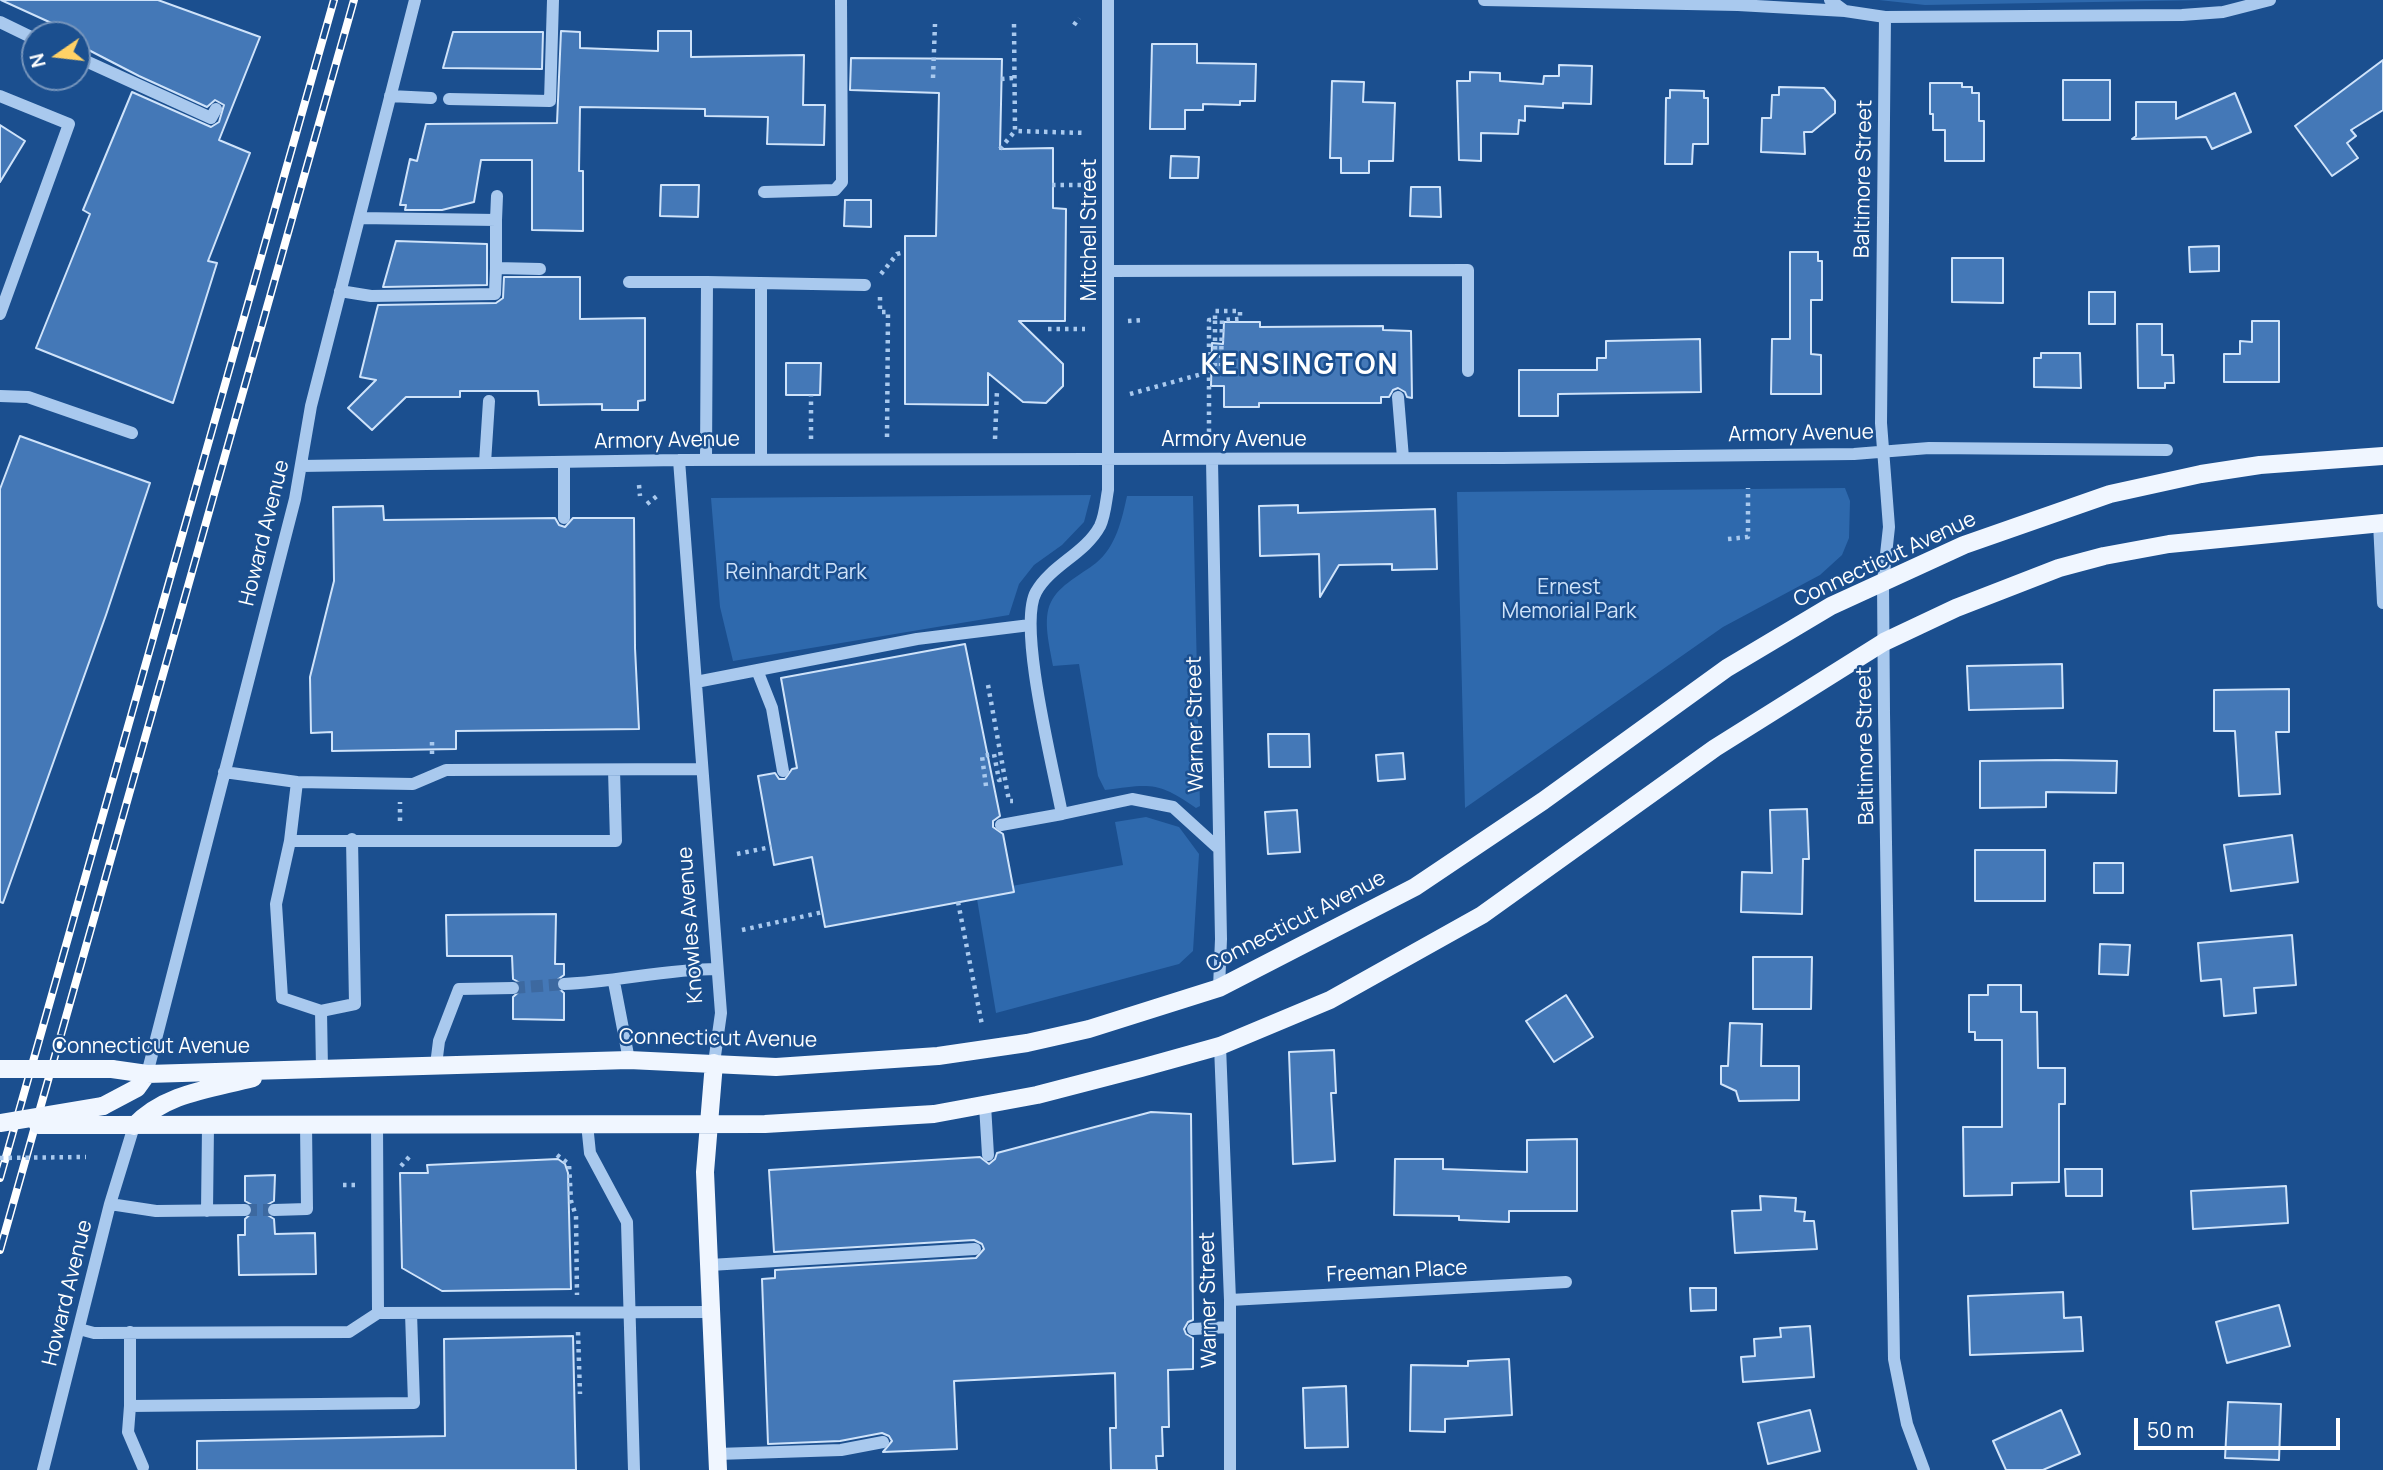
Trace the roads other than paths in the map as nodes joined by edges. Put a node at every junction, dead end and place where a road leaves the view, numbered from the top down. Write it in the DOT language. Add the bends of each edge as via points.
graph roads {
  1 [pos="415,0"];
  2 [pos="553,0"];
  3 [pos="841,0"];
  4 [pos="1108,0"];
  5 [pos="1484,0"];
  6 [pos="1830,0"];
  7 [pos="2270,0"];
  8 [pos="1738,2"];
  9 [pos="1845,11"];
  10 [pos="1885,17"];
  11 [pos="0,22"];
  12 [pos="21,32"];
  13 [pos="91,63"];
  14 [pos="0,96"];
  15 [pos="390,96"];
  16 [pos="431,98"];
  17 [pos="449,99"];
  18 [pos="216,109"];
  19 [pos="764,192"];
  20 [pos="497,196"];
  21 [pos="359,218"];
  22 [pos="496,220"];
  23 [pos="496,268"];
  24 [pos="540,269"];
  25 [pos="1109,271"];
  26 [pos="629,282"];
  27 [pos="707,282"];
  28 [pos="761,283"];
  29 [pos="865,285"];
  30 [pos="340,291"];
  31 [pos="0,314"];
  32 [pos="1468,371"];
  33 [pos="0,396"];
  34 [pos="1398,397"];
  35 [pos="489,401"];
  36 [pos="132,433"];
  37 [pos="2167,450"];
  38 [pos="1884,452"];
  39 [pos="2383,456"];
  40 [pos="1403,458"];
  41 [pos="1110,459"];
  42 [pos="679,460"];
  43 [pos="706,460"];
  44 [pos="761,460"];
  45 [pos="1212,460"];
  46 [pos="564,462"];
  47 [pos="485,463"];
  48 [pos="301,466"];
  49 [pos="564,518"];
  50 [pos="2381,523"];
  51 [pos="1883,582"];
  52 [pos="2383,603"];
  53 [pos="1030,625"];
  54 [pos="1884,642"];
  55 [pos="757,670"];
  56 [pos="696,682"];
  57 [pos="702,769"];
  58 [pos="614,770"];
  59 [pos="783,771"];
  60 [pos="224,772"];
  61 [pos="297,782"];
  62 [pos="1062,814"];
  63 [pos="1001,825"];
  64 [pos="352,839"];
  65 [pos="290,841"];
  66 [pos="1217,847"];
  67 [pos="717,969"];
  68 [pos="614,982"];
  69 [pos="564,984"];
  70 [pos="513,988"];
  71 [pos="1219,988"];
  72 [pos="321,1012"];
  73 [pos="1220,1046"];
  74 [pos="629,1060"];
  75 [pos="714,1063"];
  76 [pos="436,1065"];
  77 [pos="0,1069"];
  78 [pos="322,1069"];
  79 [pos="288,1070"];
  80 [pos="148,1074"];
  81 [pos="985,1105"];
  82 [pos="377,1123"];
  83 [pos="0,1124"];
  84 [pos="306,1124"];
  85 [pos="587,1124"];
  86 [pos="709,1125"];
  87 [pos="134,1126"];
  88 [pos="208,1126"];
  89 [pos="988,1155"];
  90 [pos="110,1204"];
  91 [pos="245,1210"];
  92 [pos="274,1210"];
  93 [pos="207,1211"];
  94 [pos="975,1249"];
  95 [pos="710,1265"];
  96 [pos="1566,1282"];
  97 [pos="1230,1300"];
  98 [pos="411,1312"];
  99 [pos="630,1312"];
  100 [pos="711,1312"];
  101 [pos="378,1313"];
  102 [pos="1230,1327"];
  103 [pos="79,1329"];
  104 [pos="1193,1329"];
  105 [pos="130,1332"];
  106 [pos="130,1406"];
  107 [pos="883,1442"];
  108 [pos="717,1462"];
  109 [pos="143,1467"];
  110 [pos="43,1470"];
  111 [pos="634,1470"];
  112 [pos="1230,1470"];
  113 [pos="1924,1470"];
  1 -- 15 [label="street, Howard Avenue"];
  2 -- 17 [label="street" via="550,101"];
  3 -- 19 [label="street" via="842,181 835,190 824,192"];
  4 -- 25 [label="street, Mitchell Street"];
  5 -- 8 [label="street"];
  6 -- 9 [label="street"];
  7 -- 10 [label="street" via="2223,12 2182,15"];
  8 -- 9 [label="street"];
  9 -- 10 [label="street"];
  10 -- 38 [label="street, Baltimore Street"];
  11 -- 12 [label="street"];
  13 -- 18 [label="street" via="211,118"];
  14 -- 31 [label="street" via="69,124"];
  15 -- 16 [label="street"];
  15 -- 21 [label="street, Howard Avenue"];
  20 -- 22 [label="street"];
  21 -- 22 [label="street"];
  21 -- 30 [label="street, Howard Avenue"];
  22 -- 23 [label="street"];
  23 -- 24 [label="street"];
  23 -- 30 [label="street" via="495,294 371,296"];
  25 -- 32 [label="street" via="1468,270"];
  25 -- 41 [label="street, Mitchell Street"];
  26 -- 27 [label="street"];
  27 -- 28 [label="street"];
  27 -- 43 [label="street"];
  28 -- 29 [label="street"];
  28 -- 44 [label="street"];
  30 -- 48 [label="street, Howard Avenue"];
  33 -- 36 [label="street" via="28,397"];
  34 -- 40 [label="street"];
  35 -- 47 [label="street"];
  37 -- 38 [label="street, Armory Avenue" via="1929,447"];
  38 -- 40 [label="street, Armory Avenue"];
  38 -- 51 [label="street, Baltimore Street" via="1889,527"];
  39 -- 51 [label="main road, Connecticut Avenue" via="2260,465 2110,494 1964,545"];
  40 -- 45 [label="street, Armory Avenue"];
  41 -- 44 [label="street, Armory Avenue"];
  41 -- 45 [label="street, Armory Avenue"];
  41 -- 53 [label="street, Mitchell Street" via="1100,526 1035,593"];
  42 -- 43 [label="street, Armory Avenue"];
  42 -- 46 [label="street, Armory Avenue"];
  42 -- 56 [label="street, Knowles Avenue"];
  43 -- 44 [label="street, Armory Avenue"];
  45 -- 66 [label="street, Warner Street"];
  46 -- 47 [label="street, Armory Avenue"];
  46 -- 49 [label="street"];
  47 -- 48 [label="street, Armory Avenue"];
  48 -- 60 [label="street, Howard Avenue"];
  50 -- 52 [label="street"];
  50 -- 54 [label="main road" via="2169,544 2104,556 2059,568 1956,608"];
  51 -- 54 [label="street, Baltimore Street"];
  51 -- 71 [label="main road, Connecticut Avenue" via="1831,606 1727,668 1415,887"];
  53 -- 55 [label="street" via="917,639"];
  53 -- 62 [label="street"];
  54 -- 73 [label="main road" via="1715,748 1482,915 1330,1000"];
  54 -- 113 [label="street, Baltimore Street" via="1894,1359 1907,1424"];
  55 -- 56 [label="street"];
  55 -- 59 [label="street" via="772,708"];
  56 -- 57 [label="street, Knowles Avenue"];
  57 -- 58 [label="street"];
  57 -- 67 [label="street, Knowles Avenue"];
  58 -- 61 [label="street" via="446,770 413,784"];
  58 -- 64 [label="street" via="616,841"];
  60 -- 61 [label="street"];
  60 -- 80 [label="street, Howard Avenue"];
  61 -- 65 [label="street"];
  62 -- 63 [label="street"];
  62 -- 66 [label="street" via="1132,799 1173,807"];
  64 -- 65 [label="street"];
  64 -- 72 [label="street" via="355,1004"];
  65 -- 72 [label="street" via="276,904 282,998"];
  66 -- 71 [label="street, Warner Street"];
  67 -- 68 [label="street" via="683,969"];
  67 -- 75 [label="street, Knowles Avenue" via="721,1013"];
  68 -- 69 [label="street"];
  68 -- 74 [label="street"];
  70 -- 76 [label="street" via="459,989 439,1041"];
  71 -- 75 [label="main road, Connecticut Avenue" via="1027,1044 939,1056 776,1067"];
  72 -- 78 [label="street"];
  73 -- 81 [label="main road"];
  73 -- 97 [label="street, Warner Street"];
  74 -- 75 [label="main road, Connecticut Avenue"];
  74 -- 76 [label="main road, Connecticut Avenue"];
  75 -- 86 [label="main road, Knowles Avenue"];
  76 -- 78 [label="main road, Connecticut Avenue"];
  77 -- 80 [label="main road, Connecticut Avenue, bridge" via="112,1069"];
  78 -- 79 [label="main road, Connecticut Avenue"];
  79 -- 80 [label="main road, Connecticut Avenue"];
  79 -- 87 [label="main road" via="170,1099 148,1111"];
  80 -- 83 [label="main road, bridge" via="129,1093 103,1106"];
  81 -- 86 [label="main road" via="934,1114"];
  81 -- 89 [label="street"];
  82 -- 84 [label="main road"];
  82 -- 85 [label="main road"];
  82 -- 101 [label="street"];
  83 -- 87 [label="main road, bridge"];
  84 -- 88 [label="main road"];
  84 -- 92 [label="street" via="307,1209"];
  85 -- 86 [label="main road"];
  85 -- 99 [label="street" via="590,1153 628,1222"];
  86 -- 95 [label="main road, Knowles Avenue" via="705,1172"];
  87 -- 88 [label="main road"];
  87 -- 90 [label="street, Howard Avenue"];
  88 -- 93 [label="street"];
  90 -- 93 [label="street" via="156,1211"];
  90 -- 103 [label="street, Howard Avenue"];
  91 -- 93 [label="street"];
  94 -- 95 [label="street"];
  95 -- 100 [label="main road, Knowles Avenue"];
  96 -- 97 [label="street, Freeman Place"];
  97 -- 102 [label="street, Warner Street"];
  98 -- 99 [label="street"];
  98 -- 101 [label="street"];
  98 -- 106 [label="street" via="414,1403"];
  99 -- 100 [label="street"];
  99 -- 111 [label="street"];
  100 -- 108 [label="main road, Knowles Avenue"];
  101 -- 105 [label="street" via="349,1332"];
  102 -- 104 [label="street"];
  102 -- 112 [label="street, Warner Street"];
  103 -- 105 [label="street"];
  103 -- 110 [label="street, Howard Avenue"];
  105 -- 106 [label="street"];
  106 -- 109 [label="street" via="128,1432"];
  107 -- 108 [label="street"];
}
